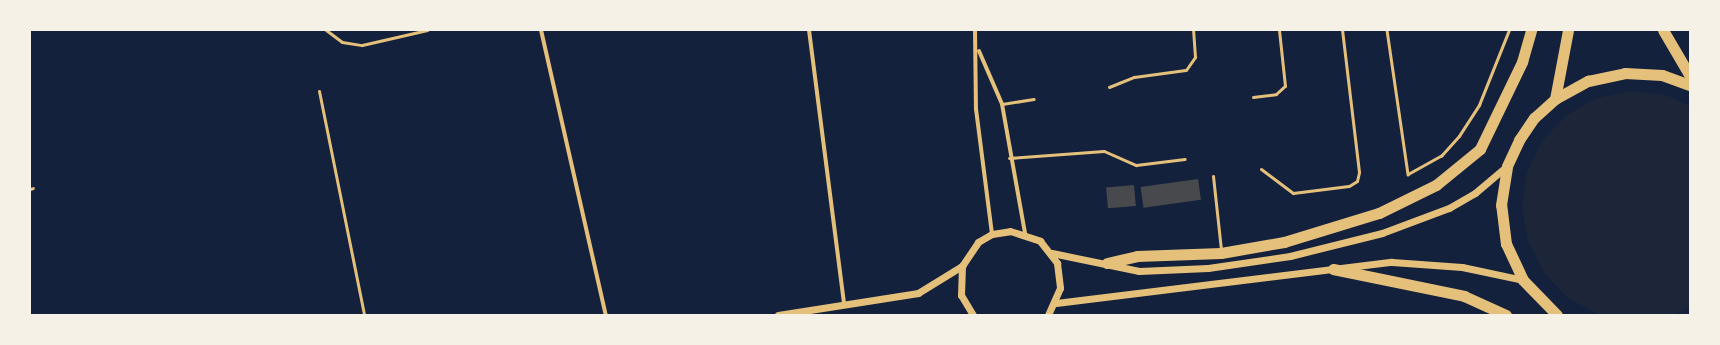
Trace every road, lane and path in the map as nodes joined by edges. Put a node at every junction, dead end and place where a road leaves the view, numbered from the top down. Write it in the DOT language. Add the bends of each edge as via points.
graph roads {
  1 [pos="326,30"];
  2 [pos="427,30"];
  3 [pos="541,30"];
  4 [pos="810,30"];
  5 [pos="975,30"];
  6 [pos="1193,30"];
  7 [pos="1279,30"];
  8 [pos="1342,30"];
  9 [pos="1387,30"];
  10 [pos="1508,30"];
  11 [pos="1532,30"];
  12 [pos="1568,30"];
  13 [pos="1662,30"];
  14 [pos="978,48"];
  15 [pos="1690,76"];
  16 [pos="1690,85"];
  17 [pos="1110,87"];
  18 [pos="319,91"];
  19 [pos="1253,97"];
  20 [pos="1034,99"];
  21 [pos="1555,99"];
  22 [pos="1002,104"];
  23 [pos="1010,158"];
  24 [pos="1185,159"];
  25 [pos="1507,166"];
  26 [pos="1261,169"];
  27 [pos="1213,176"];
  28 [pos="1025,233"];
  29 [pos="992,234"];
  30 [pos="1052,253"];
  31 [pos="1221,253"];
  32 [pos="1107,263"];
  33 [pos="962,266"];
  34 [pos="1333,269"];
  35 [pos="1523,280"];
  36 [pos="844,303"];
  37 [pos="1056,303"];
  38 [pos="364,315"];
  39 [pos="606,315"];
  40 [pos="778,315"];
  41 [pos="973,315"];
  42 [pos="1048,315"];
  43 [pos="1506,315"];
  44 [pos="1557,315"];
  1 -- 2 [label="lane" via="342,42 362,45"];
  3 -- 39 [label="street"];
  4 -- 36 [label="street"];
  5 -- 14 [label="street"];
  6 -- 17 [label="lane" via="1195,57 1186,70 1134,77"];
  7 -- 19 [label="lane" via="1285,86 1276,94"];
  8 -- 26 [label="lane" via="1359,172 1357,181 1349,186 1293,193"];
  9 -- 10 [label="path" via="1408,174 1440,156 1459,136 1479,105"];
  11 -- 31 [label="highway" via="1522,62 1495,123 1480,149 1456,172 1378,213 1284,242"];
  12 -- 21 [label="highway"];
  13 -- 15 [label="highway"];
  14 -- 22 [label="street"];
  14 -- 29 [label="street" via="976,109"];
  16 -- 21 [label="highway" via="1662,75 1624,73 1588,81"];
  18 -- 38 [label="lane"];
  20 -- 22 [label="lane"];
  21 -- 25 [label="highway" via="1530,124"];
  22 -- 23 [label="street"];
  23 -- 24 [label="lane" via="1104,151 1136,165"];
  23 -- 28 [label="street"];
  25 -- 32 [label="street" via="1475,193 1449,208 1336,246 1208,268 1139,271"];
  25 -- 35 [label="highway" via="1501,205 1506,244"];
  27 -- 31 [label="lane"];
  28 -- 29 [label="street"];
  28 -- 30 [label="street"];
  29 -- 33 [label="street" via="978,242"];
  30 -- 32 [label="street"];
  30 -- 37 [label="street" via="1060,273"];
  31 -- 32 [label="highway" via="1137,256"];
  33 -- 36 [label="street" via="918,293"];
  33 -- 41 [label="street" via="961,296"];
  34 -- 35 [label="street" via="1392,262 1426,262"];
  34 -- 37 [label="street"];
  34 -- 43 [label="highway" via="1464,296"];
  35 -- 44 [label="highway"];
  36 -- 40 [label="street"];
  37 -- 42 [label="street"];
}
